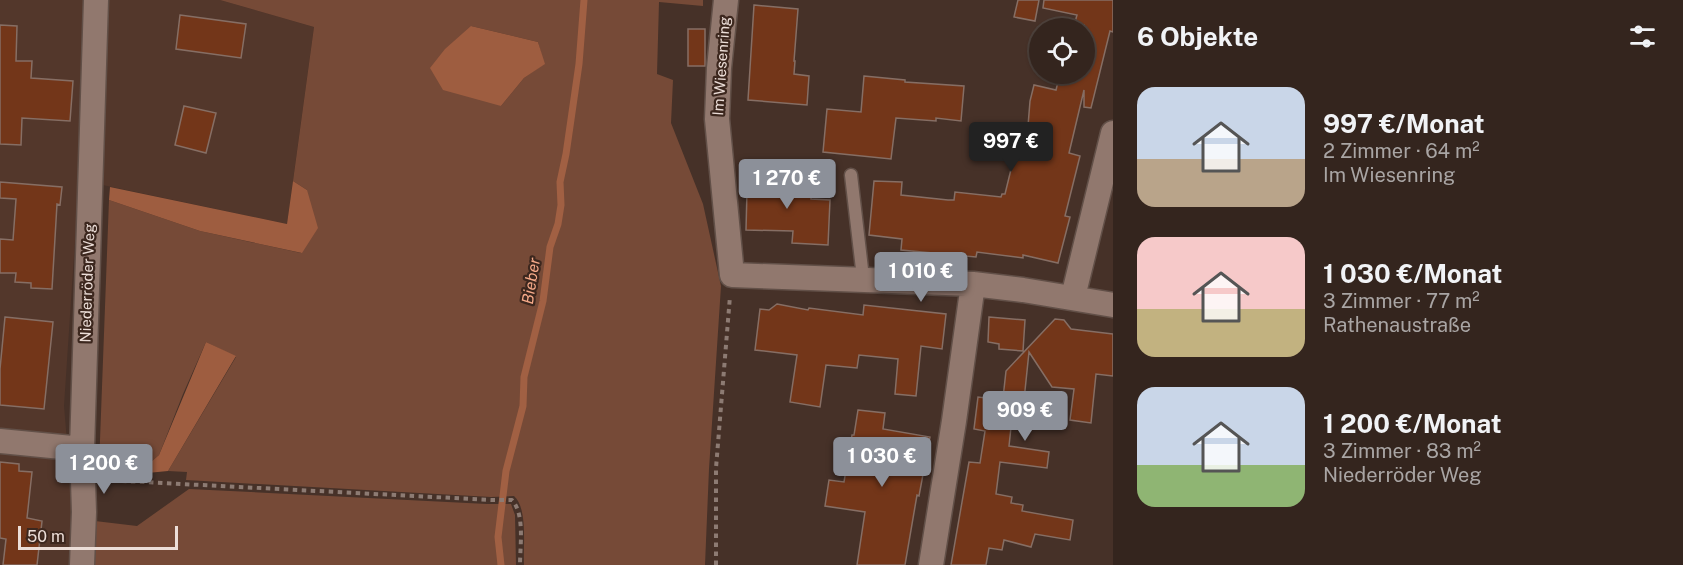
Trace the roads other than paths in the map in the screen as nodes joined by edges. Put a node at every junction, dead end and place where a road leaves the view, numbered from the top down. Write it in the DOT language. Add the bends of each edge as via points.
graph roads {
  1 [pos="96,0"];
  2 [pos="726,0"];
  3 [pos="1113,133"];
  4 [pos="851,175"];
  5 [pos="861,280"];
  6 [pos="973,284"];
  7 [pos="1073,297"];
  8 [pos="1113,305"];
  9 [pos="0,441"];
  10 [pos="82,449"];
  11 [pos="82,565"];
  12 [pos="931,565"];
  1 -- 10 [label="street, Niederröder Weg"];
  2 -- 5 [label="street, Im Wiesenring" via="717,119 732,275"];
  3 -- 7 [label="street"];
  4 -- 5 [label="lane"];
  5 -- 6 [label="street"];
  6 -- 7 [label="street"];
  6 -- 12 [label="street"];
  7 -- 8 [label="street"];
  9 -- 10 [label="street"];
  10 -- 11 [label="street, Niederröder Weg"];
}
